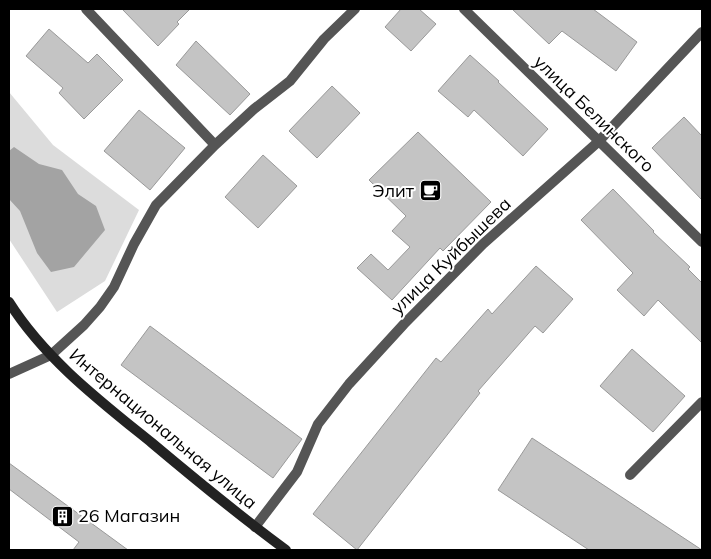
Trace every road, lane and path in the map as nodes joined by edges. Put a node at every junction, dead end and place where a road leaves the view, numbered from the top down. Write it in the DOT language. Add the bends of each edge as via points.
graph roads {
  1 [pos="86,9"];
  2 [pos="355,9"];
  3 [pos="464,9"];
  4 [pos="702,32"];
  5 [pos="598,142"];
  6 [pos="215,145"];
  7 [pos="702,242"];
  8 [pos="9,302"];
  9 [pos="51,355"];
  10 [pos="9,374"];
  11 [pos="702,402"];
  12 [pos="630,475"];
  13 [pos="255,528"];
  14 [pos="286,550"];
  1 -- 6 [label="street"];
  2 -- 6 [label="street" via="324,39 290,81"];
  3 -- 5 [label="street, улица Белинского"];
  4 -- 5 [label="street, улица Куйбышева"];
  5 -- 7 [label="street, улица Белинского"];
  5 -- 13 [label="street, улица Куйбышева" via="483,244 349,384 318,424 297,472"];
  6 -- 9 [label="street" via="156,205 114,287 100,307"];
  8 -- 9 [label="main road, Интернациональная улица"];
  9 -- 10 [label="street"];
  9 -- 13 [label="main road, Интернациональная улица" via="90,393"];
  11 -- 12 [label="street"];
  13 -- 14 [label="main road, Интернациональная улица"];
}
